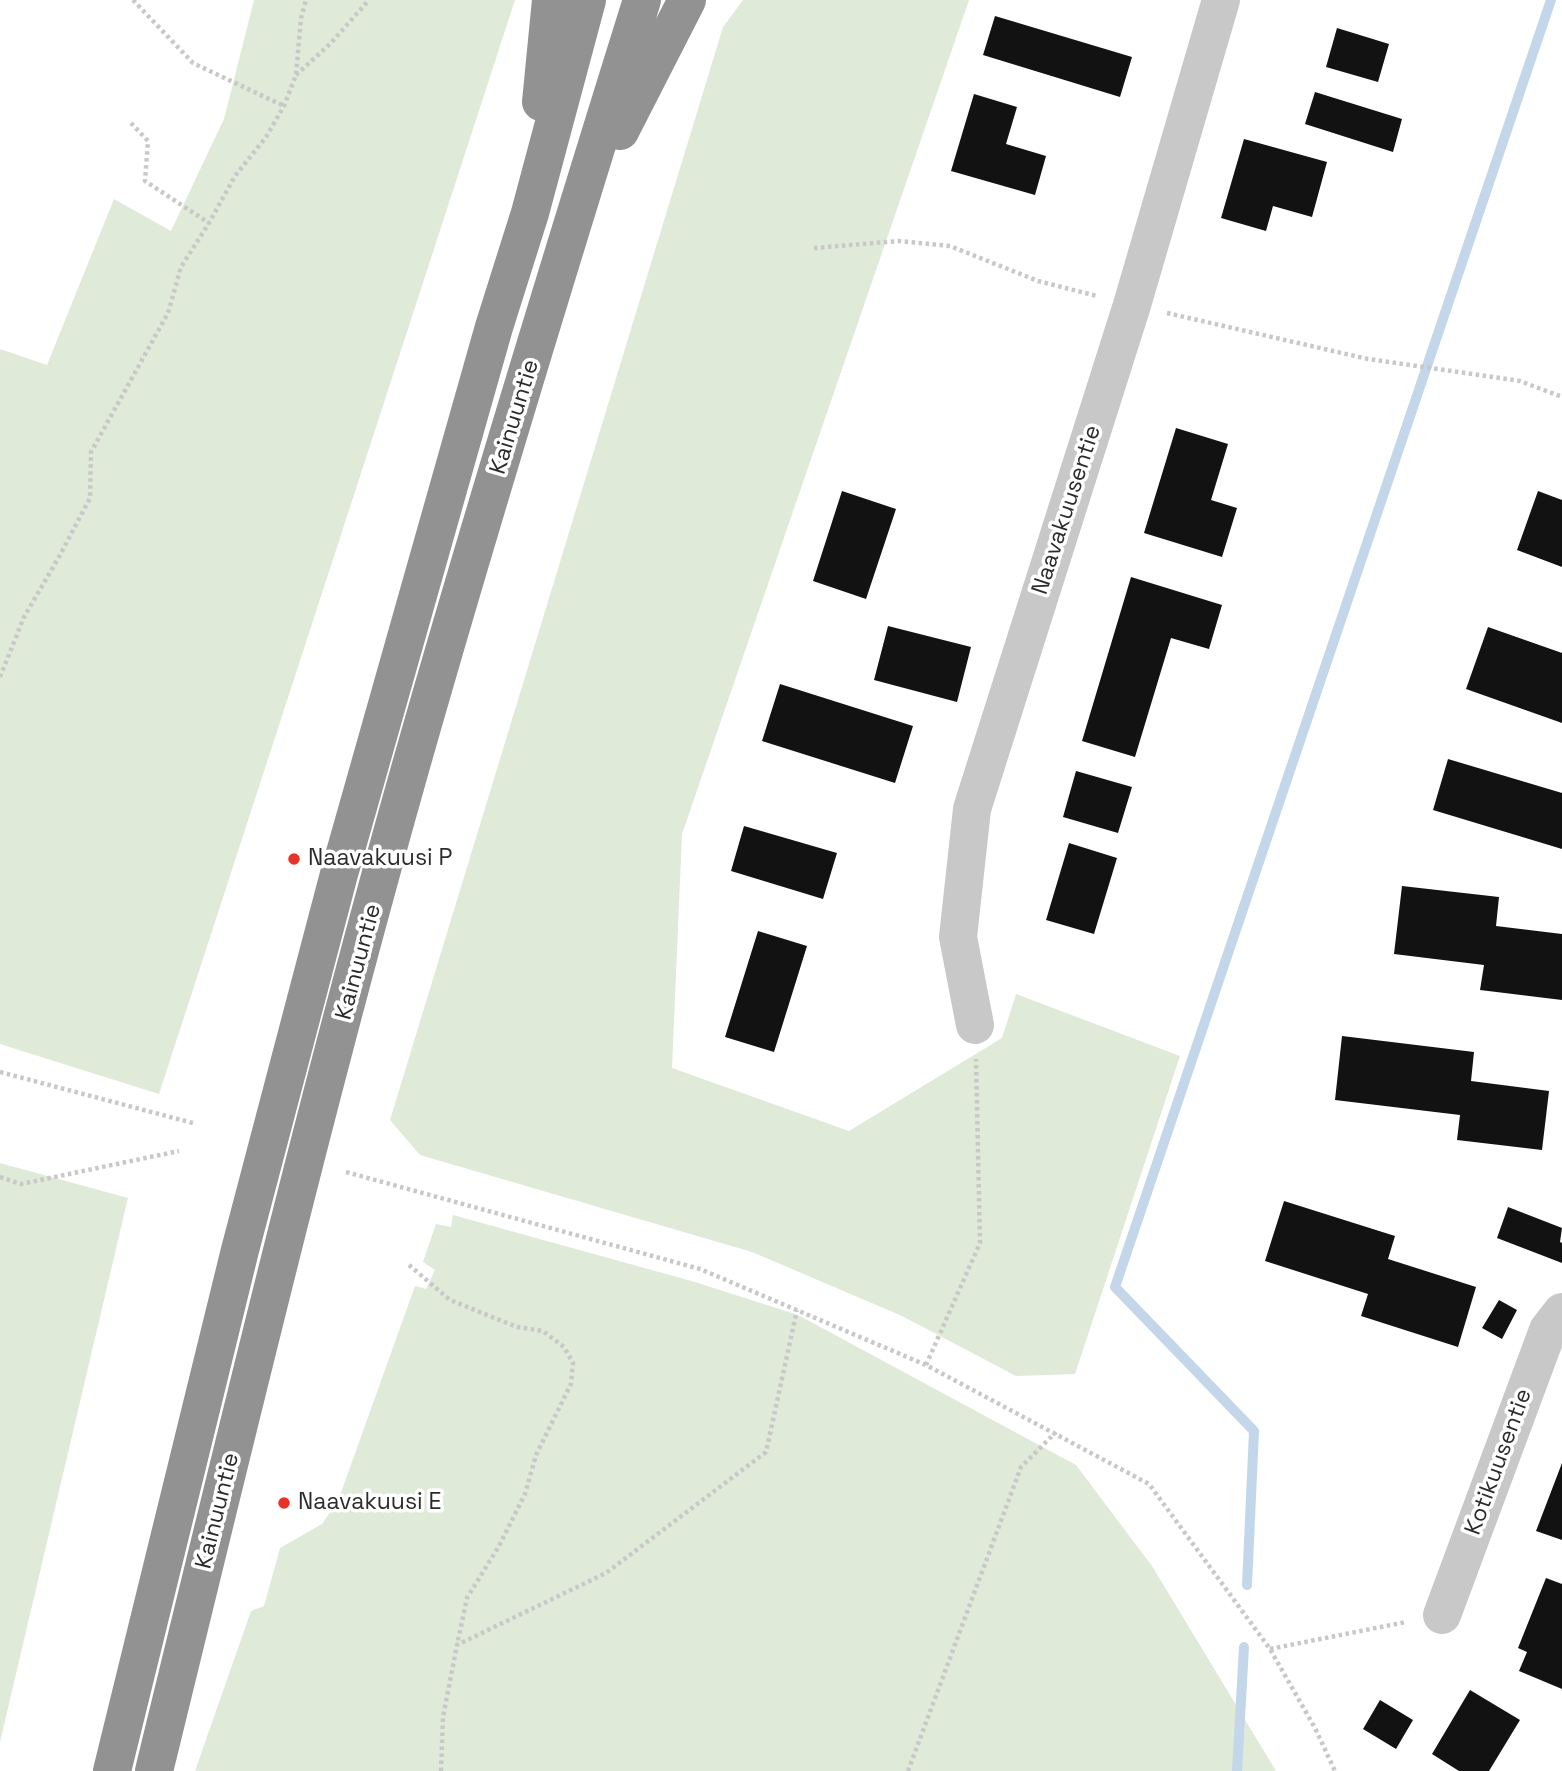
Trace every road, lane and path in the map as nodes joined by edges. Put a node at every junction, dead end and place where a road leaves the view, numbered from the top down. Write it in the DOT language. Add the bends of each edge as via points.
graph roads {
  1 [pos="133,0"];
  2 [pos="306,0"];
  3 [pos="369,0"];
  4 [pos="551,0"];
  5 [pos="587,0"];
  6 [pos="642,0"];
  7 [pos="687,0"];
  8 [pos="1222,0"];
  9 [pos="296,75"];
  10 [pos="284,106"];
  11 [pos="131,123"];
  12 [pos="530,214"];
  13 [pos="209,223"];
  14 [pos="572,223"];
  15 [pos="814,248"];
  16 [pos="1132,305"];
  17 [pos="1562,397"];
  18 [pos="0,677"];
  19 [pos="975,1025"];
  20 [pos="0,1072"];
  21 [pos="193,1123"];
  22 [pos="179,1151"];
  23 [pos="346,1172"];
  24 [pos="0,1177"];
  25 [pos="409,1265"];
  26 [pos="797,1310"];
  27 [pos="1562,1312"];
  28 [pos="926,1365"];
  29 [pos="1056,1432"];
  30 [pos="1442,1615"];
  31 [pos="457,1645"];
  32 [pos="1270,1649"];
  33 [pos="112,1771"];
  34 [pos="154,1771"];
  35 [pos="441,1771"];
  36 [pos="908,1771"];
  37 [pos="1335,1771"];
  1 -- 10 [label="path" via="193,62"];
  2 -- 9 [label="path"];
  3 -- 9 [label="path"];
  4 -- 12 [label="highway"];
  5 -- 12 [label="highway, Kainuuntie"];
  6 -- 14 [label="highway, Kainuuntie"];
  7 -- 14 [label="highway"];
  8 -- 16 [label="street, Naavakuusentie"];
  9 -- 10 [label="path"];
  10 -- 13 [label="path"];
  11 -- 13 [label="path" via="148,141 145,181"];
  12 -- 33 [label="highway, Kainuuntie" via="335,888"];
  13 -- 18 [label="path" via="181,267 168,313 91,452 90,498 24,617"];
  14 -- 34 [label="highway, Kainuuntie" via="410,769 282,1250"];
  15 -- 16 [label="path" via="899,241 950,246 1038,281"];
  16 -- 17 [label="path" via="1392,362 1520,381"];
  16 -- 19 [label="street, Naavakuusentie" via="972,809 958,937"];
  19 -- 28 [label="path" via="980,1243"];
  20 -- 21 [label="path"];
  22 -- 24 [label="path" via="21,1184"];
  23 -- 26 [label="path" via="700,1269"];
  25 -- 31 [label="path" via="450,1300 517,1327 542,1331 564,1347 573,1363 570,1384 536,1455 525,1494 467,1598"];
  26 -- 28 [label="path"];
  26 -- 31 [label="path" via="766,1452 606,1573"];
  27 -- 30 [label="street, Kotikuusentie" via="1548,1330"];
  28 -- 29 [label="path"];
  29 -- 32 [label="path" via="1149,1484"];
  29 -- 36 [label="path" via="1021,1467"];
  30 -- 32 [label="path"];
  31 -- 35 [label="path" via="443,1717"];
  32 -- 37 [label="path"];
}
